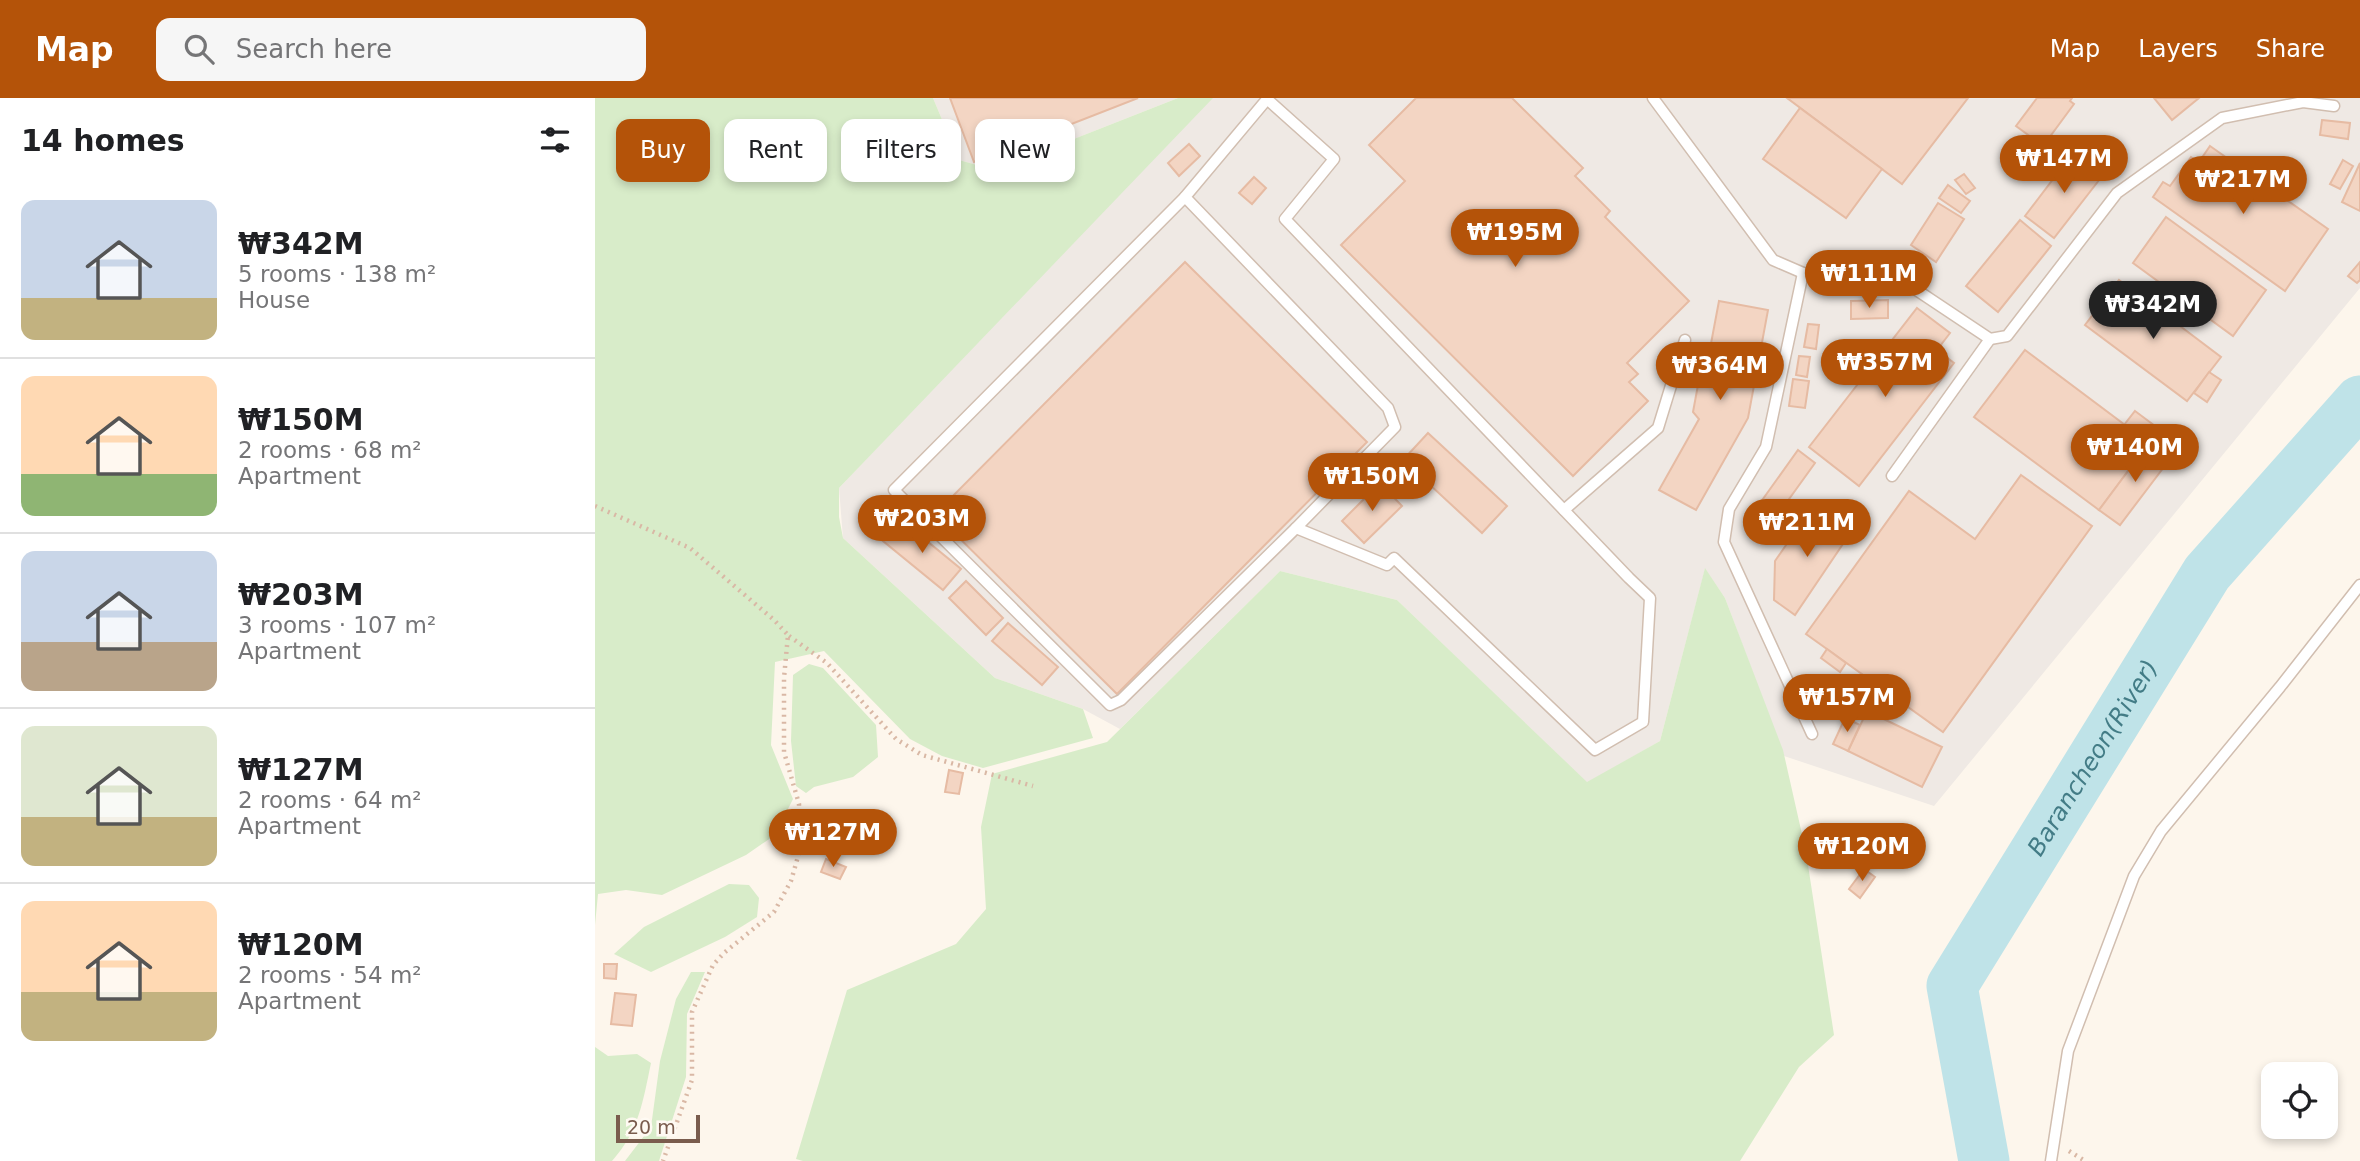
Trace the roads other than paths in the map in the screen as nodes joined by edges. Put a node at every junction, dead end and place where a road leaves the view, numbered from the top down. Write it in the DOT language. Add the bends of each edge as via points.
graph roads {
  1 [pos="1653,98"];
  2 [pos="1267,99"];
  3 [pos="2334,106"];
  4 [pos="1185,197"];
  5 [pos="1803,273"];
  6 [pos="1685,340"];
  7 [pos="1990,340"];
  8 [pos="1892,476"];
  9 [pos="1564,510"];
  10 [pos="1296,528"];
  11 [pos="2360,585"];
  12 [pos="1812,734"];
  13 [pos="2051,1161"];
  1 -- 5 [label="lane" via="1773,260"];
  2 -- 4 [label="lane"];
  2 -- 9 [label="lane" via="1334,159 1285,219"];
  3 -- 7 [label="lane" via="2303,102 2222,118 2117,193 2007,337"];
  4 -- 10 [label="lane" via="1388,408 1395,427"];
  4 -- 10 [label="lane" via="894,490 1111,705"];
  5 -- 7 [label="lane" via="1831,285 1882,275 1903,281"];
  5 -- 12 [label="lane" via="1766,446 1730,509 1724,542"];
  6 -- 9 [label="lane" via="1658,428"];
  7 -- 8 [label="lane"];
  9 -- 10 [label="lane" via="1650,598 1643,722 1595,750 1394,558 1387,565"];
  11 -- 13 [label="lane" via="2161,831 2134,876 2069,1051"];
}
